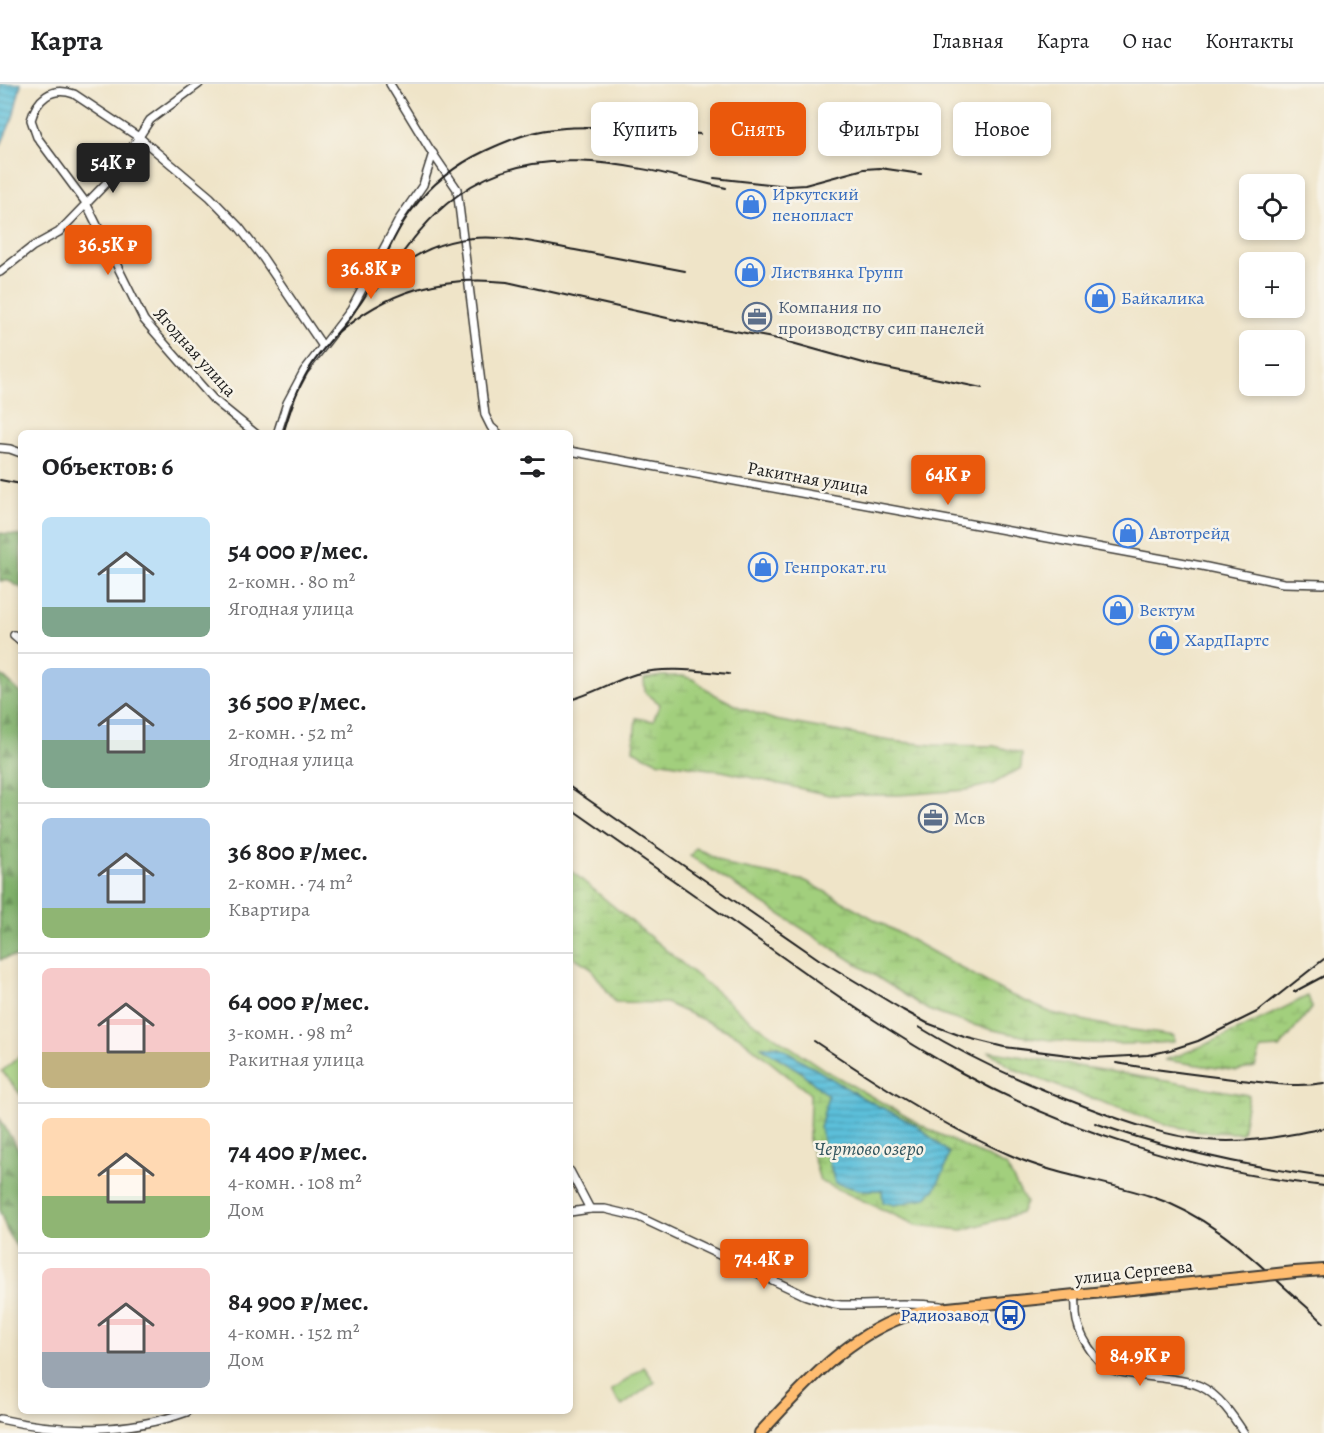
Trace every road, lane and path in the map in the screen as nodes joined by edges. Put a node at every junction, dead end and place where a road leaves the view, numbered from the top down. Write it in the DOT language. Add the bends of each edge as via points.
graph roads {
  1 [pos="199,84"];
  2 [pos="390,84"];
  3 [pos="140,138"];
  4 [pos="433,153"];
  5 [pos="86,203"];
  6 [pos="0,272"];
  7 [pos="322,345"];
  8 [pos="251,430"];
  9 [pos="278,430"];
  10 [pos="494,430"];
  11 [pos="0,448"];
  12 [pos="18,452"];
  13 [pos="573,452"];
  14 [pos="1324,584"];
  15 [pos="14,635"];
  16 [pos="18,638"];
  17 [pos="573,1177"];
  18 [pos="590,1209"];
  19 [pos="573,1212"];
  20 [pos="1324,1270"];
  21 [pos="1075,1295"];
  22 [pos="948,1308"];
  23 [pos="181,1414"];
  24 [pos="0,1419"];
  25 [pos="17,1425"];
  26 [pos="20,1433"];
  27 [pos="760,1433"];
  28 [pos="1244,1433"];
  1 -- 3 [label="street" via="150,120"];
  2 -- 4 [label="street"];
  3 -- 5 [label="street" via="114,175"];
  3 -- 5 [label="street, Ягодная улица" via="74,94 46,94 34,111 34,130"];
  3 -- 7 [label="street" via="239,227"];
  4 -- 7 [label="street" via="423,185 400,218 351,310"];
  4 -- 10 [label="street" via="457,189 485,415"];
  5 -- 6 [label="street" via="59,232"];
  5 -- 8 [label="street, Ягодная улица" via="144,320 213,399"];
  7 -- 9 [label="street" via="287,403"];
  11 -- 12 [label="street"];
  13 -- 14 [label="street, Ракитная улица" via="1283,584"];
  15 -- 16 [label="street"];
  17 -- 18 [label="street"];
  18 -- 19 [label="street"];
  18 -- 22 [label="street" via="639,1217 822,1301 839,1305 918,1303"];
  20 -- 21 [label="main road, улица Сергеева, bridge"];
  21 -- 22 [label="main road, улица Сергеева"];
  21 -- 28 [label="street" via="1080,1328 1101,1364 1198,1385 1217,1398"];
  22 -- 27 [label="main road, улица Сергеева" via="905,1316 861,1337 825,1365"];
  23 -- 25 [label="street" via="156,1423 106,1431 57,1431"];
  24 -- 25 [label="street"];
  25 -- 26 [label="street"];
}
